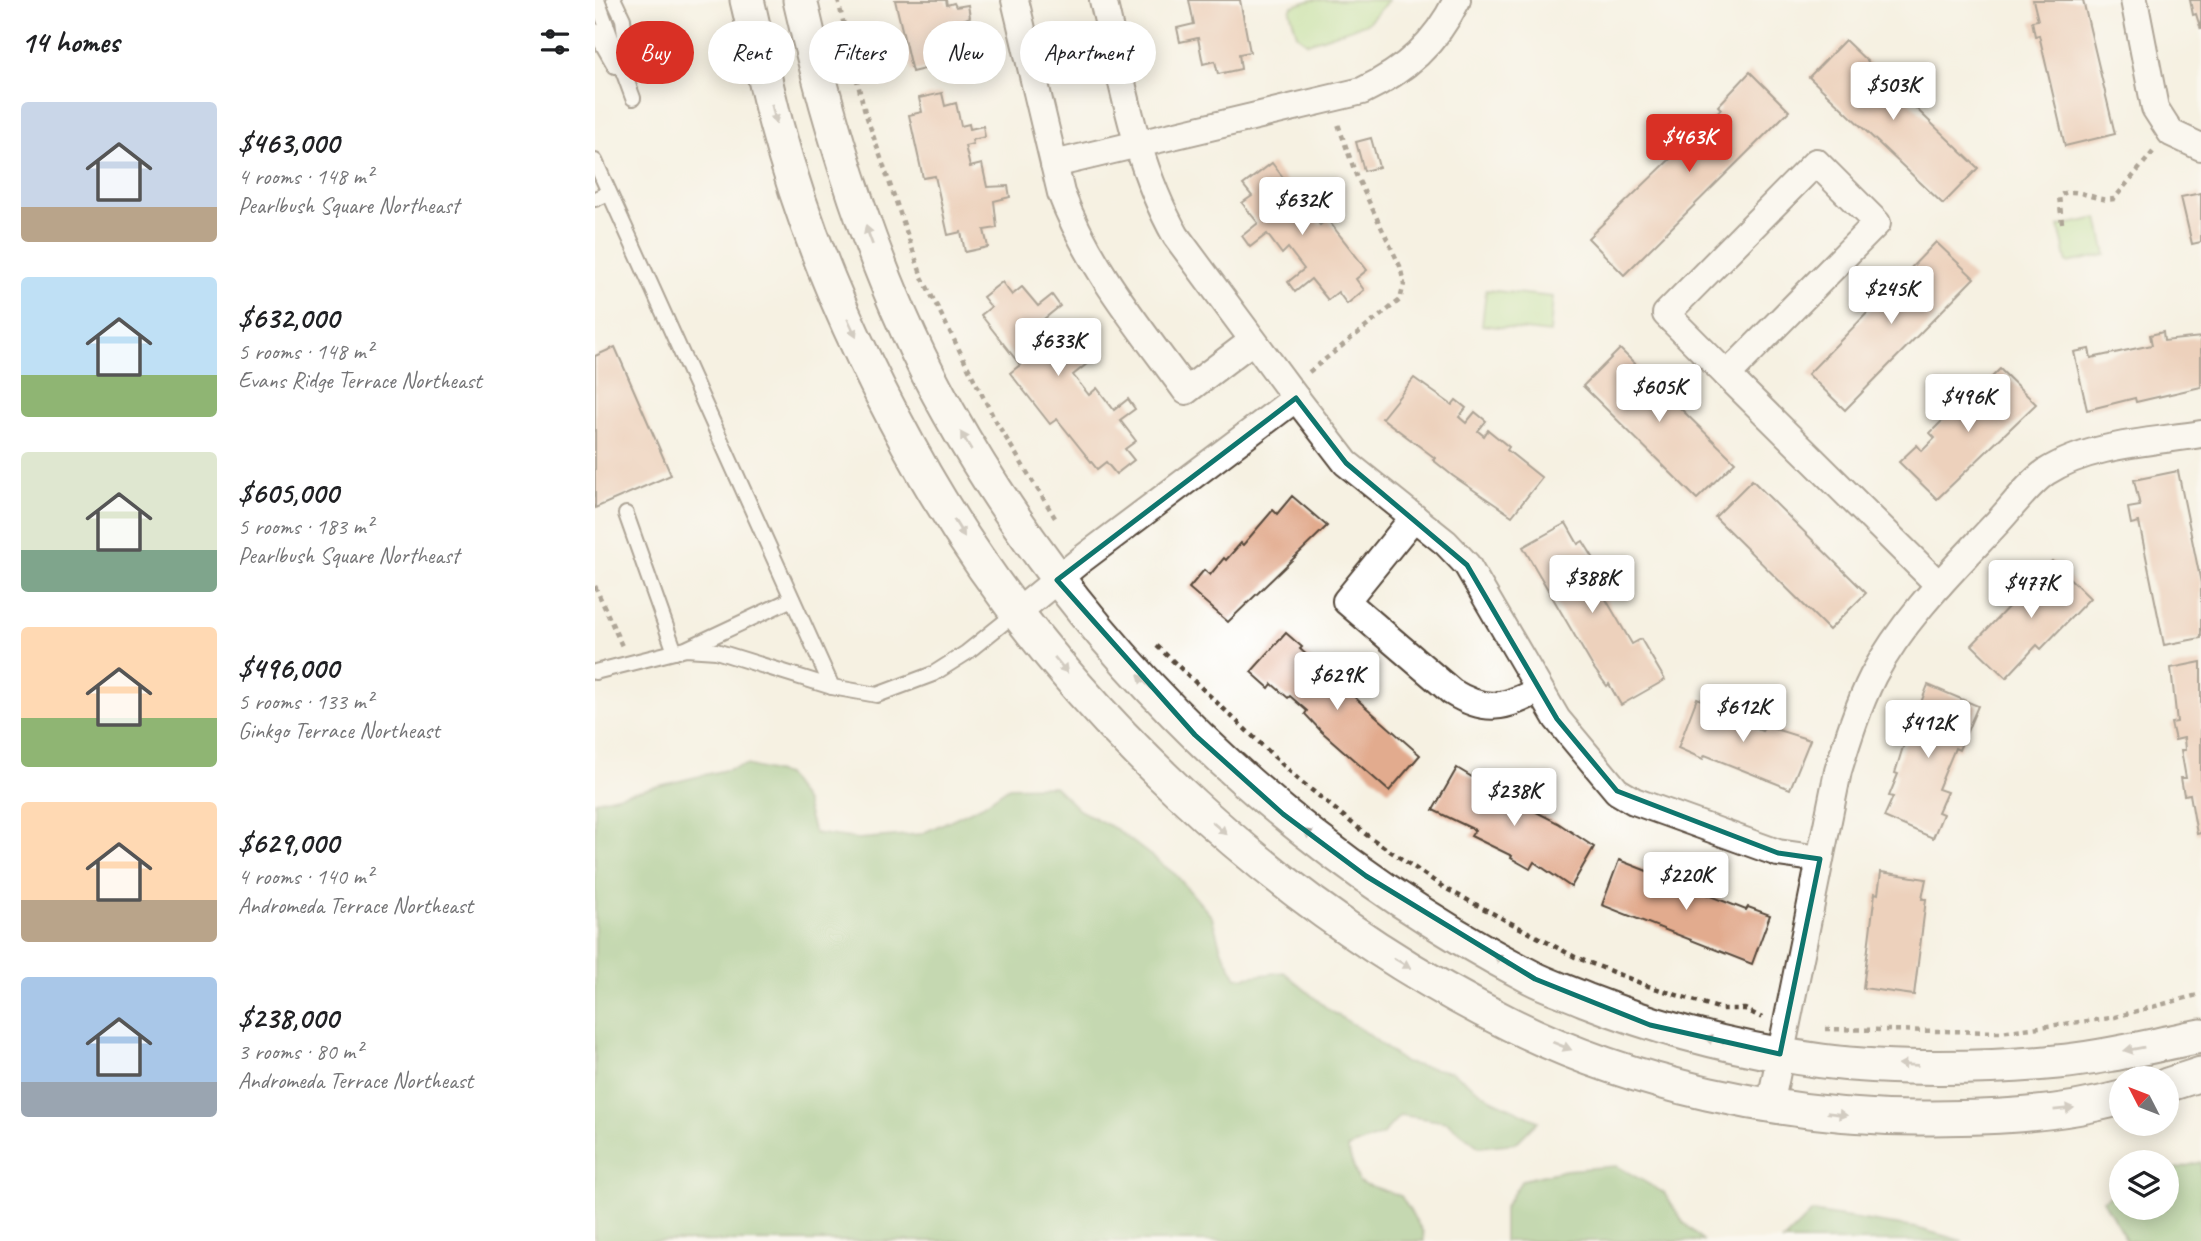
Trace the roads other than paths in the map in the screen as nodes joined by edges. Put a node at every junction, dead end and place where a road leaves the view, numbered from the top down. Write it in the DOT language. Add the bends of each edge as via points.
graph roads {
  1 [pos="597,0"];
  2 [pos="614,0"];
  3 [pos="747,0"];
  4 [pos="800,0"];
  5 [pos="1015,0"];
  6 [pos="1103,0"];
  7 [pos="1457,0"];
  8 [pos="2134,0"];
  9 [pos="595,31"];
  10 [pos="595,49"];
  11 [pos="633,98"];
  12 [pos="1138,144"];
  13 [pos="2201,147"];
  14 [pos="595,161"];
  15 [pos="1054,164"];
  16 [pos="609,193"];
  17 [pos="595,199"];
  18 [pos="1252,341"];
  19 [pos="1727,375"];
  20 [pos="1293,393"];
  21 [pos="2201,434"];
  22 [pos="626,514"];
  23 [pos="1414,517"];
  24 [pos="1057,580"];
  25 [pos="1939,585"];
  26 [pos="792,599"];
  27 [pos="1019,611"];
  28 [pos="681,650"];
  29 [pos="595,672"];
  30 [pos="832,687"];
  31 [pos="1539,690"];
  32 [pos="1820,859"];
  33 [pos="2201,1036"];
  34 [pos="1784,1039"];
  35 [pos="2201,1074"];
  36 [pos="2179,1081"];
  37 [pos="2109,1101"];
  38 [pos="1770,1106"];
  1 -- 11 [label="lane"];
  2 -- 11 [label="lane" via="623,19"];
  3 -- 27 [label="street, one-way" via="777,128 850,325 927,477"];
  24 -- 4 [label="street, one-way" via="947,411 881,267 841,159"];
  5 -- 15 [label="street"];
  6 -- 12 [label="street"];
  7 -- 12 [label="street" via="1429,44 1395,75 1362,91"];
  8 -- 13 [label="street" via="2155,108 2171,133"];
  9 -- 11 [label="lane"];
  10 -- 11 [label="lane"];
  12 -- 15 [label="street"];
  12 -- 18 [label="street" via="1160,209 1175,236"];
  14 -- 16 [label="lane"];
  15 -- 18 [label="street" via="1084,246 1186,391"];
  16 -- 17 [label="lane"];
  16 -- 26 [label="lane"];
  18 -- 20 [label="street"];
  19 -- 19 [label="street" via="1666,314 1816,162 1877,223"];
  19 -- 25 [label="street"];
  20 -- 23 [label="street" via="1346,463"];
  20 -- 24 [label="street"];
  21 -- 25 [label="street" via="2109,449 2045,473"];
  22 -- 28 [label="lane"];
  23 -- 31 [label="street" via="1467,565"];
  23 -- 31 [label="street" via="1346,601 1470,703 1490,707 1513,704"];
  24 -- 27 [label="street"];
  34 -- 24 [label="street, one-way" via="1650,1025 1535,979 1366,876 1283,814 1195,734 1126,663"];
  25 -- 32 [label="street" via="1895,641 1853,720"];
  26 -- 28 [label="lane"];
  26 -- 30 [label="lane"];
  27 -- 30 [label="lane" via="933,674 877,695"];
  27 -- 38 [label="street, one-way" via="1139,753 1216,827 1383,951 1514,1026 1595,1059"];
  28 -- 29 [label="lane"];
  28 -- 30 [label="lane" via="716,651"];
  31 -- 32 [label="street" via="1617,791 1778,853"];
  32 -- 34 [label="street"];
  33 -- 34 [label="street, one-way" via="2059,1062 1903,1065 1828,1062"];
  34 -- 38 [label="street"];
  35 -- 36 [label="street"];
  38 -- 37 [label="street, one-way" via="1869,1118 1975,1118"];
}
